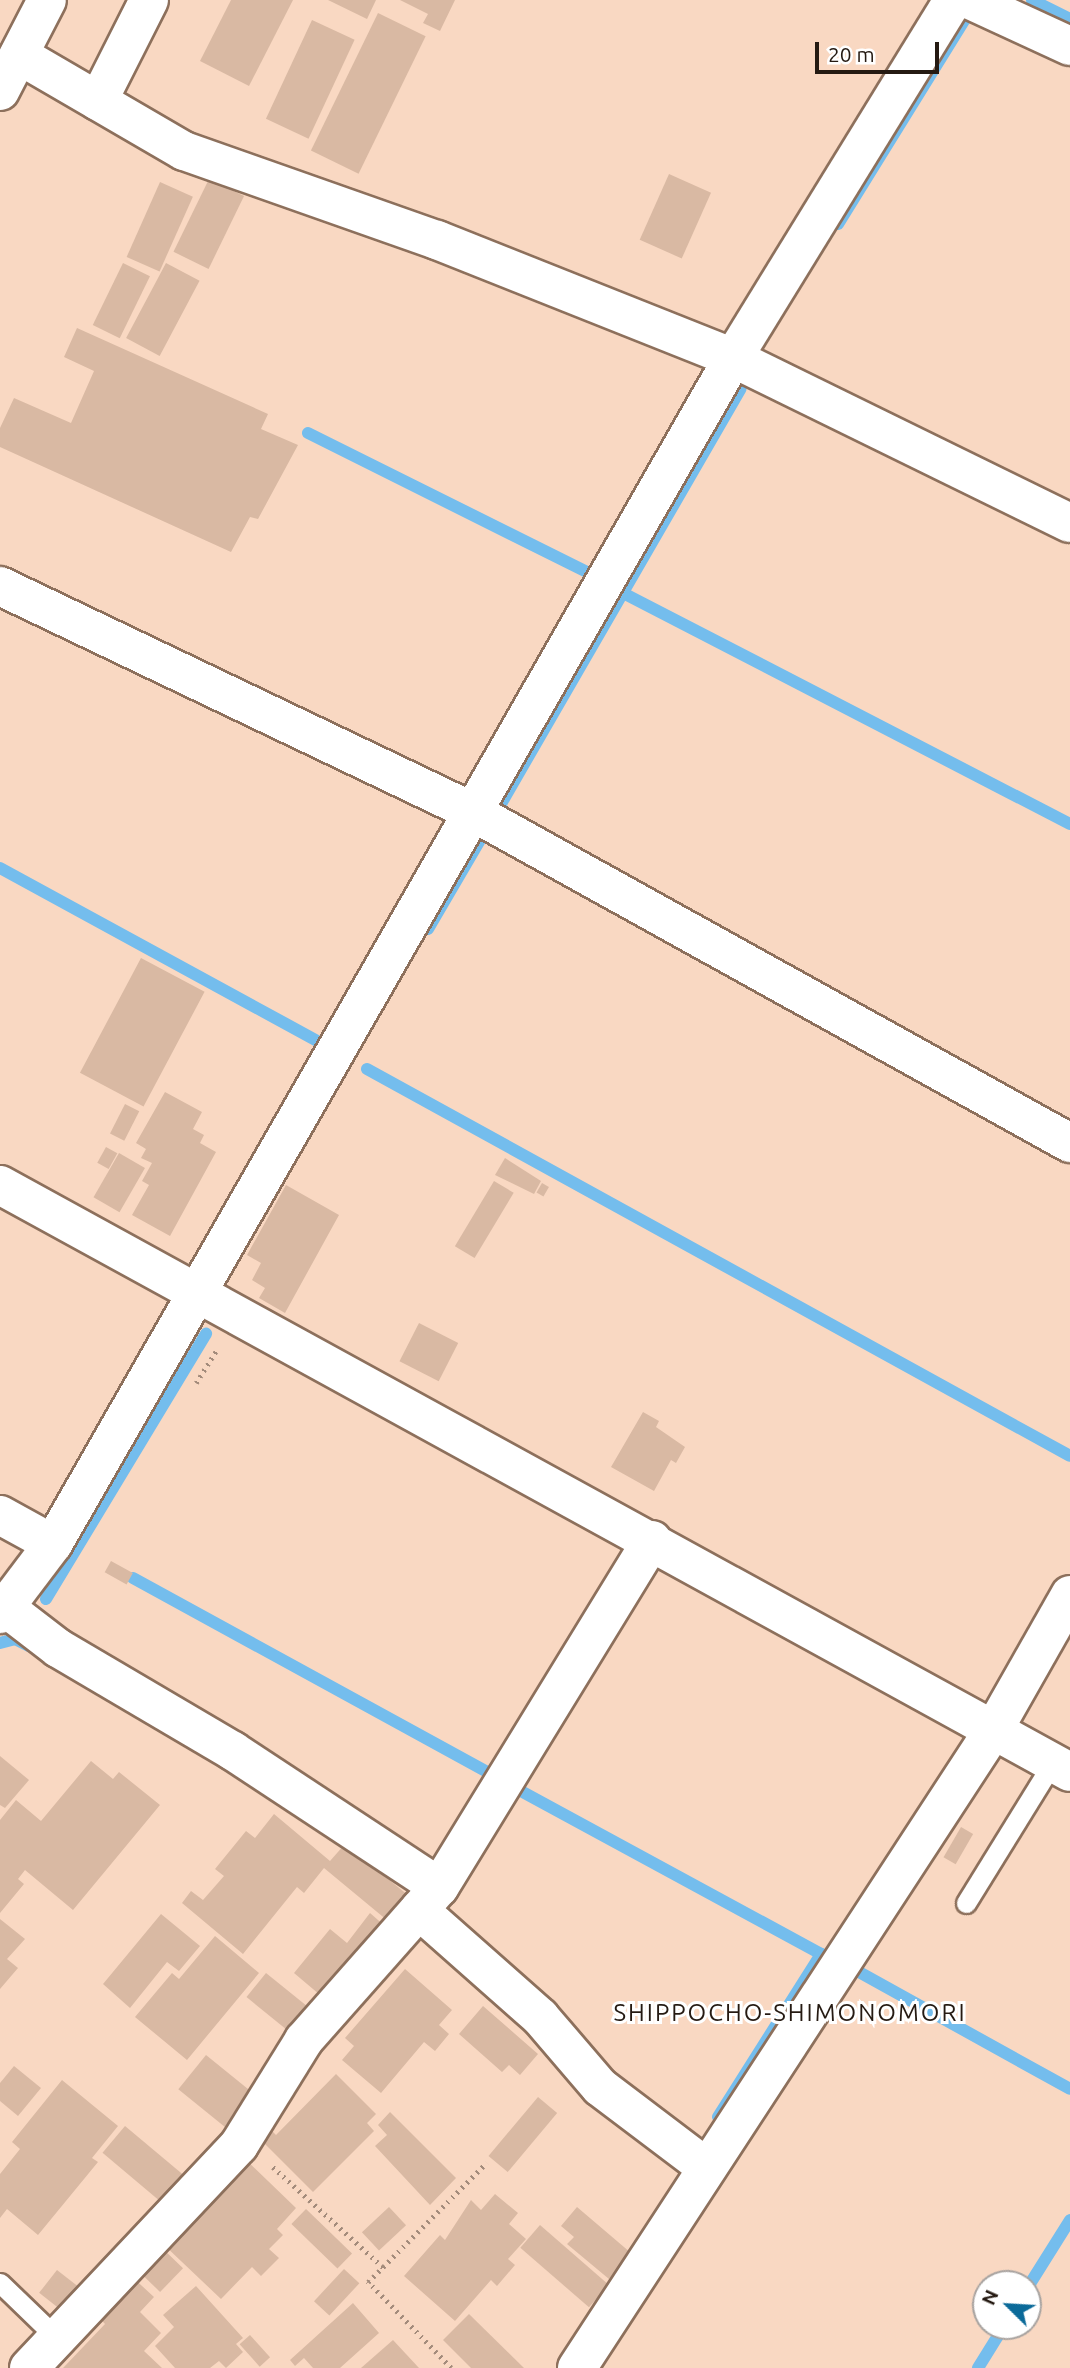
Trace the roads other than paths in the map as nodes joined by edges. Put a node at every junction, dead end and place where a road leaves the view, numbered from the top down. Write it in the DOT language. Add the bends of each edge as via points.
graph roads {
  1 [pos="47,0"];
  2 [pos="149,0"];
  3 [pos="953,0"];
  4 [pos="970,0"];
  5 [pos="1070,46"];
  6 [pos="10,50"];
  7 [pos="0,92"];
  8 [pos="98,101"];
  9 [pos="733,358"];
  10 [pos="1070,523"];
  11 [pos="0,586"];
  12 [pos="471,811"];
  13 [pos="1070,1143"];
  14 [pos="0,1185"];
  15 [pos="196,1293"];
  16 [pos="0,1515"];
  17 [pos="652,1540"];
  18 [pos="53,1544"];
  19 [pos="1070,1595"];
  20 [pos="3,1611"];
  21 [pos="994,1729"];
  22 [pos="1061,1767"];
  23 [pos="429,1898"];
  24 [pos="966,1903"];
  25 [pos="707,2168"];
  26 [pos="0,2283"];
  27 [pos="57,2338"];
  28 [pos="29,2368"];
  29 [pos="577,2368"];
  1 -- 6 [label="street"];
  2 -- 8 [label="street"];
  3 -- 9 [label="street"];
  4 -- 5 [label="street"];
  6 -- 7 [label="street"];
  6 -- 8 [label="street"];
  8 -- 9 [label="street" via="184,151 437,240"];
  9 -- 10 [label="street"];
  9 -- 12 [label="street"];
  11 -- 12 [label="street"];
  12 -- 13 [label="street"];
  12 -- 15 [label="street"];
  14 -- 15 [label="street"];
  15 -- 17 [label="street"];
  15 -- 18 [label="street"];
  16 -- 18 [label="street"];
  17 -- 21 [label="street"];
  17 -- 23 [label="street"];
  18 -- 20 [label="street"];
  19 -- 21 [label="street"];
  20 -- 23 [label="street" via="233,1751"];
  21 -- 22 [label="street"];
  21 -- 25 [label="street"];
  22 -- 24 [label="lane"];
  23 -- 25 [label="street" via="600,2087"];
  23 -- 27 [label="street" via="304,2040 242,2139"];
  25 -- 29 [label="street"];
  26 -- 27 [label="lane"];
  27 -- 28 [label="street"];
}
